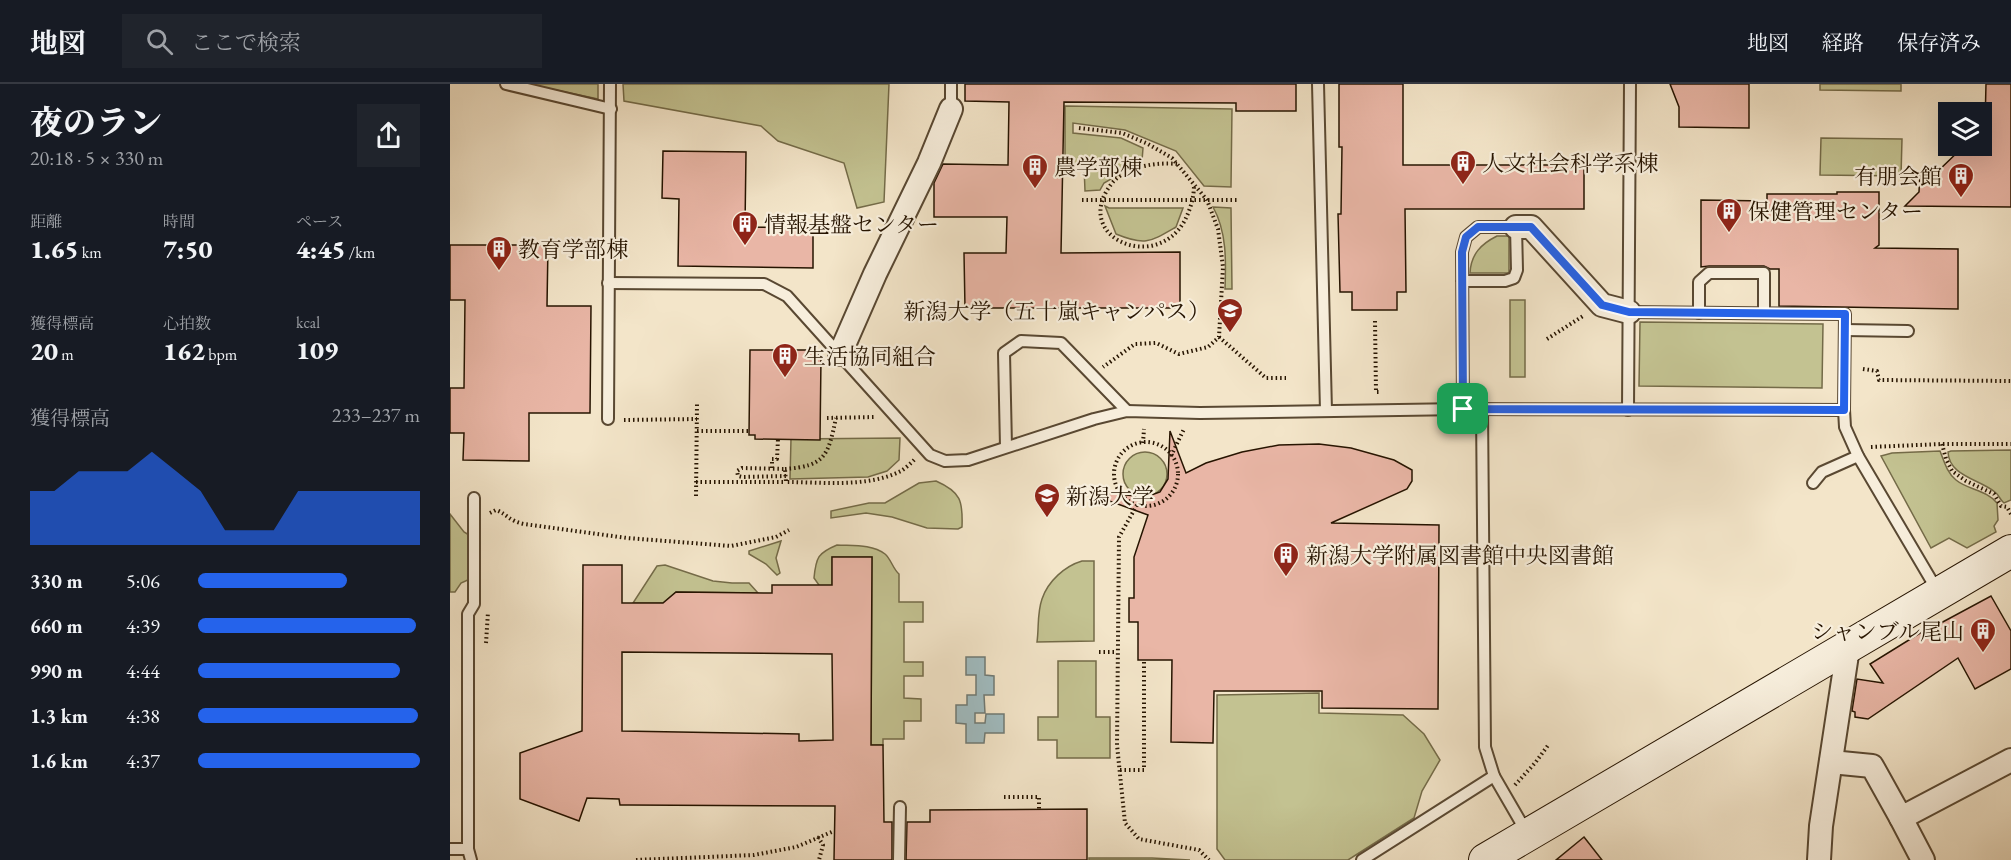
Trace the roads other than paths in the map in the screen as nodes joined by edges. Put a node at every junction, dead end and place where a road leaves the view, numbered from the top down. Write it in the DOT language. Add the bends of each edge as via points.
graph roads {
  1 [pos="506,84"];
  2 [pos="610,84"];
  3 [pos="951,84"];
  4 [pos="1318,84"];
  5 [pos="1630,84"];
  6 [pos="610,109"];
  7 [pos="951,109"];
  8 [pos="1516,227"];
  9 [pos="1462,280"];
  10 [pos="608,284"];
  11 [pos="1629,312"];
  12 [pos="1699,313"];
  13 [pos="1764,313"];
  14 [pos="1845,330"];
  15 [pos="1908,331"];
  16 [pos="840,354"];
  17 [pos="1463,409"];
  18 [pos="1482,410"];
  19 [pos="1628,410"];
  20 [pos="1844,410"];
  21 [pos="1127,411"];
  22 [pos="1326,411"];
  23 [pos="608,419"];
  24 [pos="1005,447"];
  25 [pos="1856,452"];
  26 [pos="1813,483"];
  27 [pos="474,498"];
  28 [pos="2011,551"];
  29 [pos="1939,592"];
  30 [pos="1848,648"];
  31 [pos="2011,760"];
  32 [pos="1831,762"];
  33 [pos="1494,776"];
  34 [pos="900,807"];
  35 [pos="1901,818"];
  36 [pos="1527,834"];
  37 [pos="450,849"];
  38 [pos="469,854"];
  39 [pos="899,860"];
  40 [pos="1362,860"];
  41 [pos="1485,860"];
  42 [pos="1819,860"];
  43 [pos="1923,860"];
  1 -- 6 [label="lane"];
  2 -- 6 [label="lane"];
  3 -- 7 [label="lane"];
  4 -- 22 [label="lane"];
  5 -- 11 [label="lane"];
  6 -- 10 [label="lane"];
  7 -- 16 [label="street"];
  8 -- 9 [label="lane" via="1478,227 1466,237"];
  8 -- 9 [label="lane" via="1514,278"];
  8 -- 11 [label="street" via="1531,227 1602,305"];
  9 -- 17 [label="lane"];
  10 -- 16 [label="lane" via="764,284 787,296"];
  10 -- 23 [label="lane"];
  11 -- 12 [label="lane"];
  11 -- 19 [label="lane"];
  12 -- 13 [label="lane"];
  12 -- 13 [label="lane" via="1699,282 1709,273 1764,273"];
  13 -- 14 [label="lane" via="1845,314"];
  14 -- 15 [label="lane"];
  14 -- 20 [label="lane"];
  16 -- 24 [label="lane" via="930,455 945,461 968,460"];
  17 -- 18 [label="lane"];
  17 -- 22 [label="lane"];
  18 -- 19 [label="lane"];
  18 -- 33 [label="lane" via="1485,747"];
  19 -- 20 [label="lane"];
  20 -- 25 [label="lane" via="1845,427"];
  21 -- 22 [label="lane"];
  21 -- 24 [label="lane"];
  21 -- 24 [label="lane" via="1060,343 1021,341 1004,353"];
  25 -- 26 [label="lane" via="1822,472"];
  25 -- 29 [label="lane"];
  27 -- 38 [label="lane" via="474,604 468,614"];
  28 -- 29 [label="street"];
  29 -- 30 [label="street"];
  30 -- 32 [label="street"];
  30 -- 36 [label="street"];
  31 -- 35 [label="street"];
  32 -- 35 [label="street" via="1872,766"];
  32 -- 42 [label="street"];
  33 -- 36 [label="lane"];
  33 -- 40 [label="lane"];
  34 -- 39 [label="lane"];
  35 -- 43 [label="street"];
  36 -- 41 [label="street"];
  37 -- 38 [label="lane"];
}
